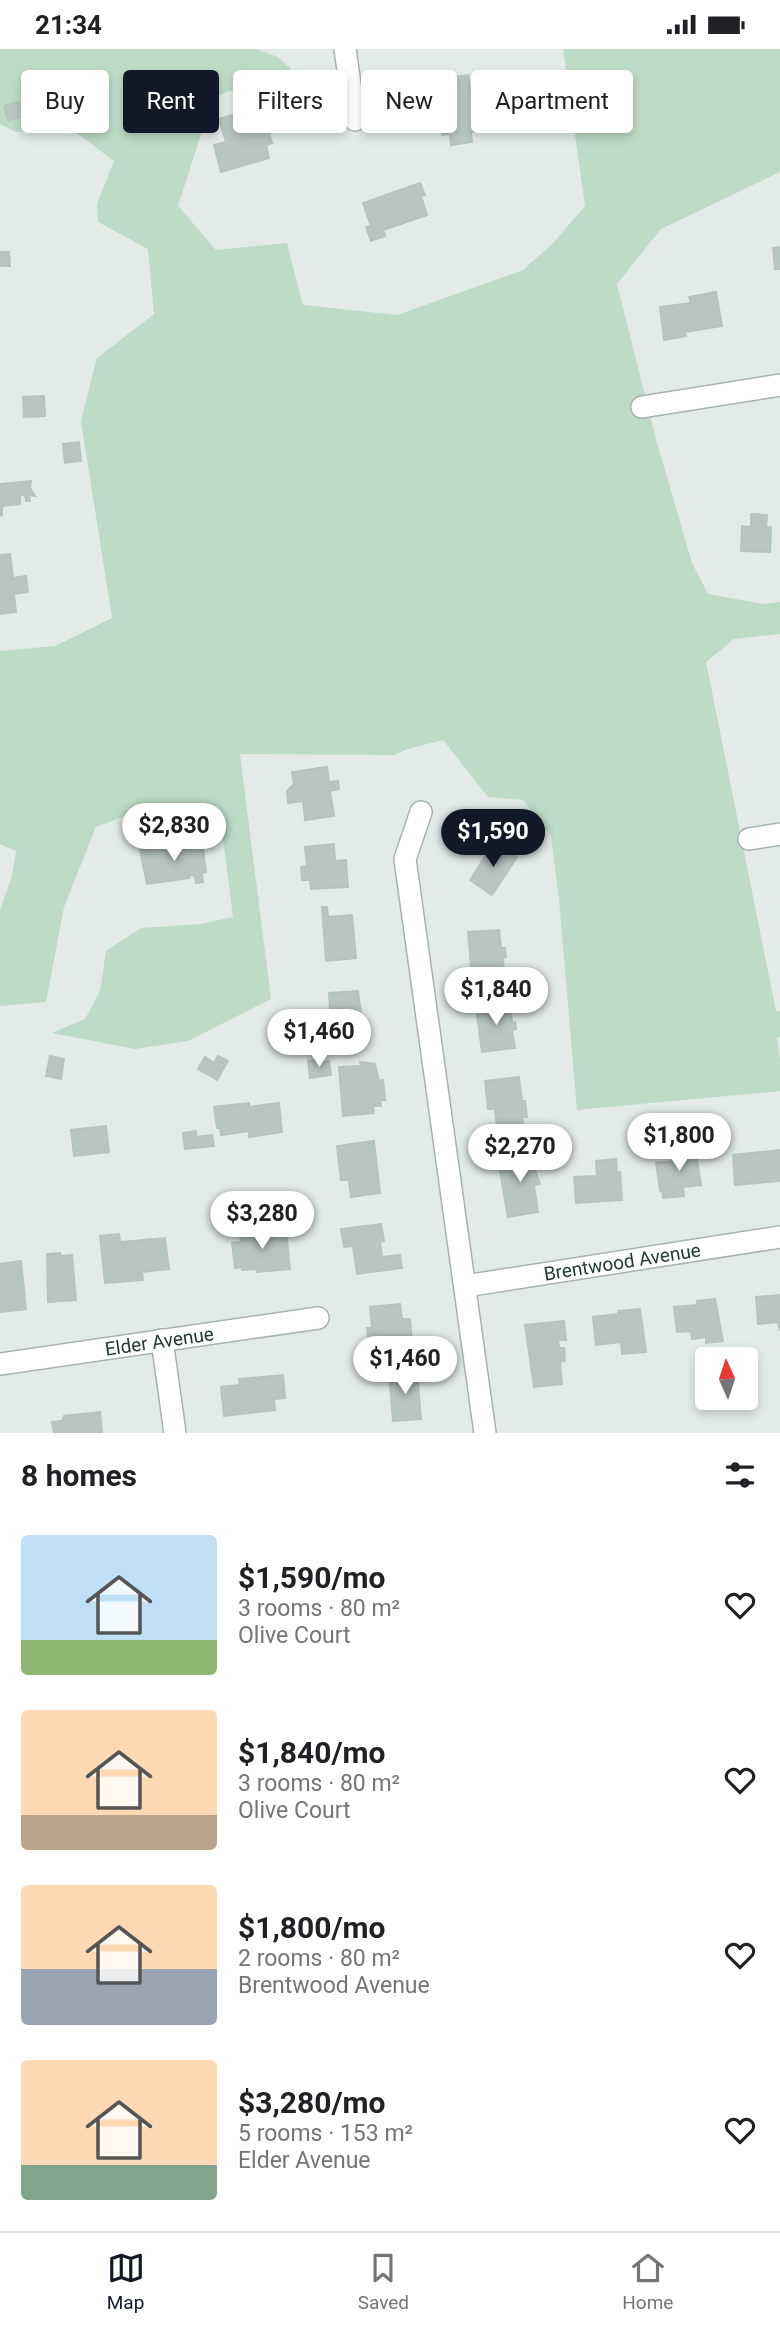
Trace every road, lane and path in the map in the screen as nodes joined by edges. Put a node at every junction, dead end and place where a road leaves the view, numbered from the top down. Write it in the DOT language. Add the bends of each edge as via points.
graph roads {
  1 [pos="345,49"];
  2 [pos="355,120"];
  3 [pos="780,385"];
  4 [pos="642,407"];
  5 [pos="421,812"];
  6 [pos="780,834"];
  7 [pos="749,839"];
  8 [pos="780,1237"];
  9 [pos="465,1286"];
  10 [pos="318,1318"];
  11 [pos="162,1340"];
  12 [pos="0,1364"];
  13 [pos="176,1433"];
  14 [pos="485,1433"];
  1 -- 2 [label="street"];
  3 -- 4 [label="street"];
  5 -- 9 [label="street" via="405,859"];
  6 -- 7 [label="street"];
  8 -- 9 [label="street, Brentwood Avenue"];
  9 -- 14 [label="street"];
  10 -- 11 [label="street, Elder Avenue"];
  11 -- 12 [label="street, Elder Avenue"];
  11 -- 13 [label="street"];
}
